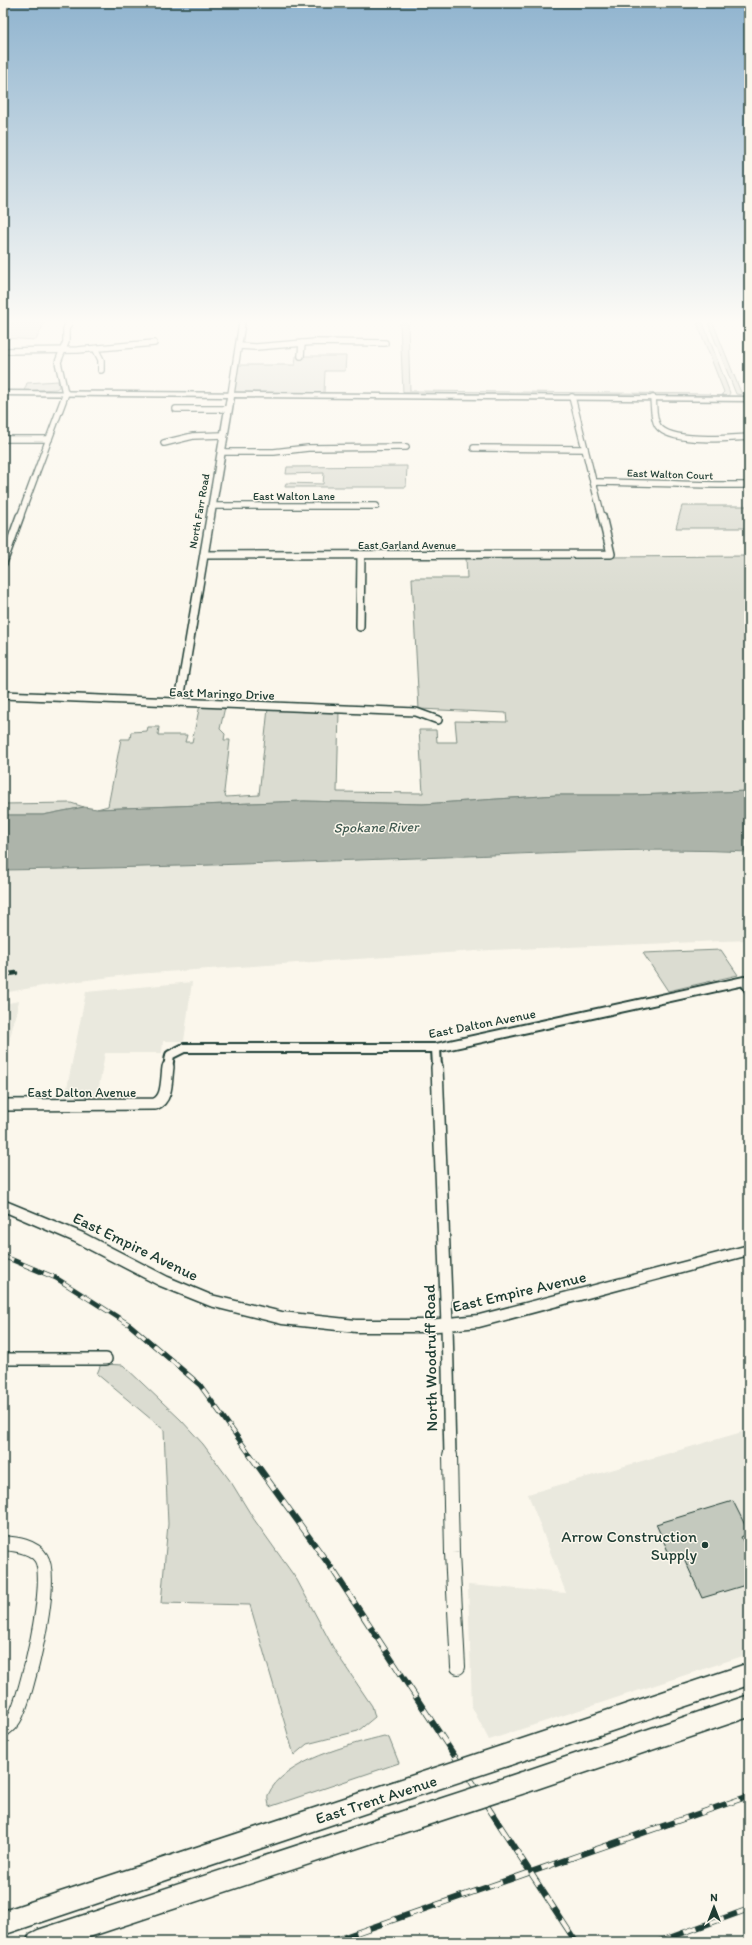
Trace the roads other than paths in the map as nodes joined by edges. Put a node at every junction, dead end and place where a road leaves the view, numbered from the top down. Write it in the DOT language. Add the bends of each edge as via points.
graph roads {
  1 [pos="58,414"];
  2 [pos="227,414"];
  3 [pos="576,414"];
  4 [pos="656,414"];
  5 [pos="224,435"];
  6 [pos="749,437"];
  7 [pos="49,438"];
  8 [pos="3,439"];
  9 [pos="164,443"];
  10 [pos="406,447"];
  11 [pos="474,448"];
  12 [pos="585,449"];
  13 [pos="221,452"];
  14 [pos="593,482"];
  15 [pos="747,485"];
  16 [pos="212,506"];
  17 [pos="376,506"];
  18 [pos="204,555"];
  19 [pos="361,555"];
  20 [pos="3,563"];
  21 [pos="360,627"];
  22 [pos="3,695"];
  23 [pos="179,703"];
  24 [pos="438,720"];
  25 [pos="746,985"];
  26 [pos="436,1048"];
  27 [pos="3,1105"];
  28 [pos="3,1205"];
  29 [pos="749,1250"];
  30 [pos="447,1325"];
  31 [pos="3,1359"];
  32 [pos="106,1359"];
  33 [pos="3,1543"];
  34 [pos="458,1667"];
  35 [pos="749,1674"];
  36 [pos="749,1706"];
  37 [pos="3,1730"];
  38 [pos="3,1924"];
  39 [pos="38,1942"];
  1 -- 7 [label="street"];
  2 -- 5 [label="street, North Farr Road"];
  3 -- 12 [label="street"];
  4 -- 6 [label="street" via="661,429 673,435"];
  5 -- 9 [label="street" via="193,436"];
  5 -- 13 [label="street, North Farr Road"];
  7 -- 8 [label="street"];
  7 -- 20 [label="street"];
  10 -- 13 [label="street"];
  11 -- 12 [label="street"];
  12 -- 14 [label="street"];
  13 -- 16 [label="street, North Farr Road"];
  14 -- 15 [label="street, East Walton Court"];
  14 -- 19 [label="street, East Garland Avenue" via="611,554"];
  16 -- 17 [label="street, East Walton Lane"];
  16 -- 18 [label="street, North Farr Road"];
  18 -- 19 [label="street, East Garland Avenue"];
  18 -- 23 [label="street, North Farr Road"];
  19 -- 21 [label="street"];
  22 -- 23 [label="street, East Maringo Drive"];
  23 -- 24 [label="street, East Maringo Drive" via="416,712"];
  25 -- 26 [label="street, East Dalton Avenue"];
  26 -- 27 [label="street, East Dalton Avenue" via="188,1048 174,1052 168,1061 164,1095 160,1102 147,1106"];
  26 -- 30 [label="street, North Woodruff Road"];
  28 -- 30 [label="street, East Empire Avenue" via="73,1234 163,1281 234,1307 282,1318 328,1324"];
  29 -- 30 [label="street, East Empire Avenue" via="498,1316"];
  30 -- 34 [label="street, North Woodruff Road" via="450,1497"];
  31 -- 32 [label="street"];
  33 -- 37 [label="street" via="17,1544 35,1551 44,1563 46,1589 26,1688 13,1720"];
  35 -- 38 [label="main road, East Trent Avenue, bridge"];
  36 -- 39 [label="main road, bridge"];
}
